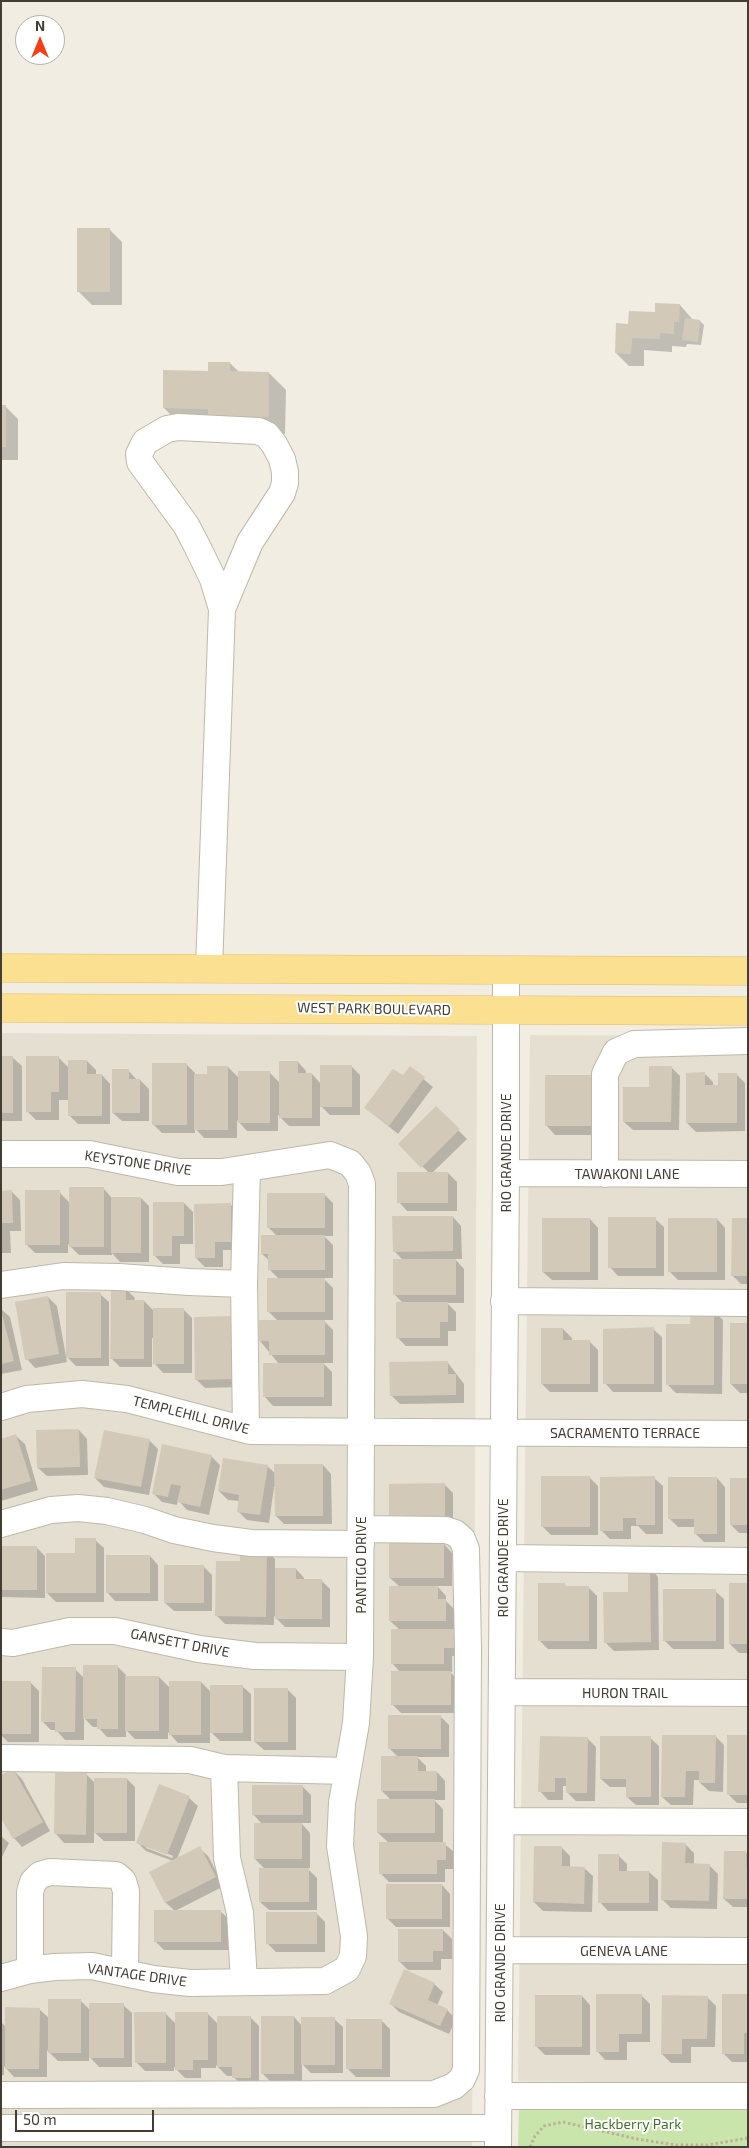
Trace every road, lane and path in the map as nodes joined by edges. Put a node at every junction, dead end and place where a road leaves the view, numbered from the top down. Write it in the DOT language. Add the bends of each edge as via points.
graph roads {
  1 [pos="222,608"];
  2 [pos="1,968"];
  3 [pos="209,968"];
  4 [pos="506,970"];
  5 [pos="748,971"];
  6 [pos="1,1008"];
  7 [pos="209,1008"];
  8 [pos="506,1011"];
  9 [pos="748,1011"];
  10 [pos="748,1041"];
  11 [pos="1,1154"];
  12 [pos="248,1168"];
  13 [pos="358,1172"];
  14 [pos="506,1173"];
  15 [pos="605,1174"];
  16 [pos="748,1174"];
  17 [pos="244,1284"];
  18 [pos="1,1286"];
  19 [pos="504,1301"];
  20 [pos="748,1303"];
  21 [pos="1,1407"];
  22 [pos="246,1430"];
  23 [pos="362,1432"];
  24 [pos="503,1433"];
  25 [pos="748,1434"];
  26 [pos="1,1524"];
  27 [pos="361,1536"];
  28 [pos="503,1558"];
  29 [pos="748,1560"];
  30 [pos="1,1642"];
  31 [pos="360,1657"];
  32 [pos="502,1692"];
  33 [pos="748,1693"];
  34 [pos="1,1758"];
  35 [pos="224,1768"];
  36 [pos="347,1771"];
  37 [pos="501,1820"];
  38 [pos="748,1822"];
  39 [pos="500,1950"];
  40 [pos="748,1951"];
  41 [pos="353,1956"];
  42 [pos="30,1970"];
  43 [pos="125,1972"];
  44 [pos="1,1978"];
  45 [pos="244,1982"];
  46 [pos="1,2095"];
  47 [pos="498,2096"];
  48 [pos="748,2096"];
  49 [pos="1,2128"];
  50 [pos="359,2137"];
  51 [pos="498,2137"];
  52 [pos="748,2138"];
  53 [pos="530,2147"];
  1 -- 1 [label="street" via="250,542 282,493 286,472 267,435 258,431 167,429 145,442 139,454 140,462 186,525 213,580"];
  1 -- 3 [label="street"];
  2 -- 3 [label="main road"];
  3 -- 4 [label="main road"];
  3 -- 7 [label="main road"];
  4 -- 5 [label="main road"];
  4 -- 8 [label="street, RIO GRANDE DRIVE"];
  6 -- 7 [label="main road, WEST PARK BOULEVARD"];
  7 -- 8 [label="main road, WEST PARK BOULEVARD"];
  8 -- 9 [label="main road, WEST PARK BOULEVARD"];
  8 -- 14 [label="street, RIO GRANDE DRIVE"];
  10 -- 15 [label="street" via="634,1044 616,1052 605,1074"];
  11 -- 12 [label="street, KEYSTONE DRIVE" via="89,1154 178,1172 222,1172"];
  12 -- 13 [label="street, KEYSTONE DRIVE" via="330,1155 350,1163"];
  12 -- 17 [label="street"];
  13 -- 23 [label="street, PANTIGO DRIVE" via="362,1184"];
  14 -- 15 [label="street, TAWAKONI LANE"];
  14 -- 19 [label="street, RIO GRANDE DRIVE"];
  15 -- 16 [label="street, TAWAKONI LANE"];
  17 -- 18 [label="street" via="63,1276"];
  17 -- 22 [label="street"];
  19 -- 20 [label="street"];
  19 -- 24 [label="street, RIO GRANDE DRIVE"];
  21 -- 22 [label="street, TEMPLEHILL DRIVE" via="28,1399 82,1394 128,1399"];
  22 -- 23 [label="street, TEMPLEHILL DRIVE"];
  23 -- 24 [label="street, TEMPLEHILL DRIVE"];
  23 -- 27 [label="street, PANTIGO DRIVE"];
  24 -- 25 [label="street, SACRAMENTO TERRACE"];
  24 -- 28 [label="street, RIO GRANDE DRIVE"];
  26 -- 27 [label="street" via="51,1510 78,1508 107,1511 174,1530 251,1543"];
  27 -- 31 [label="street, PANTIGO DRIVE"];
  27 -- 46 [label="street" via="446,1530 462,1539 466,1549 466,2070 462,2079 434,2094"];
  28 -- 29 [label="street"];
  28 -- 32 [label="street, RIO GRANDE DRIVE"];
  30 -- 31 [label="street, GANSETT DRIVE" via="70,1631 115,1631 198,1649 255,1656"];
  31 -- 36 [label="street, PANTIGO DRIVE" via="356,1723"];
  32 -- 33 [label="street, HURON TRAIL"];
  32 -- 37 [label="street, RIO GRANDE DRIVE"];
  34 -- 35 [label="street" via="190,1760"];
  35 -- 36 [label="street"];
  35 -- 45 [label="street" via="227,1858 240,1913"];
  36 -- 41 [label="street, PANTIGO DRIVE" via="340,1846 354,1936"];
  37 -- 38 [label="street"];
  37 -- 39 [label="street, RIO GRANDE DRIVE"];
  39 -- 40 [label="street, GENEVA LANE"];
  39 -- 47 [label="street, RIO GRANDE DRIVE"];
  41 -- 45 [label="street, VANTAGE DRIVE" via="347,1969 325,1981"];
  42 -- 43 [label="street, VANTAGE DRIVE" via="92,1966"];
  42 -- 43 [label="street" via="30,1892 40,1875 50,1872 116,1875 123,1881 126,1891"];
  42 -- 44 [label="street, VANTAGE DRIVE"];
  43 -- 45 [label="street, VANTAGE DRIVE" via="190,1983"];
  47 -- 48 [label="street"];
  47 -- 51 [label="street, RIO GRANDE DRIVE"];
  49 -- 50 [label="street"];
  50 -- 51 [label="street"];
  52 -- 53 [label="path" via="708,2145 676,2145 637,2140 563,2122 544,2126"];
}
